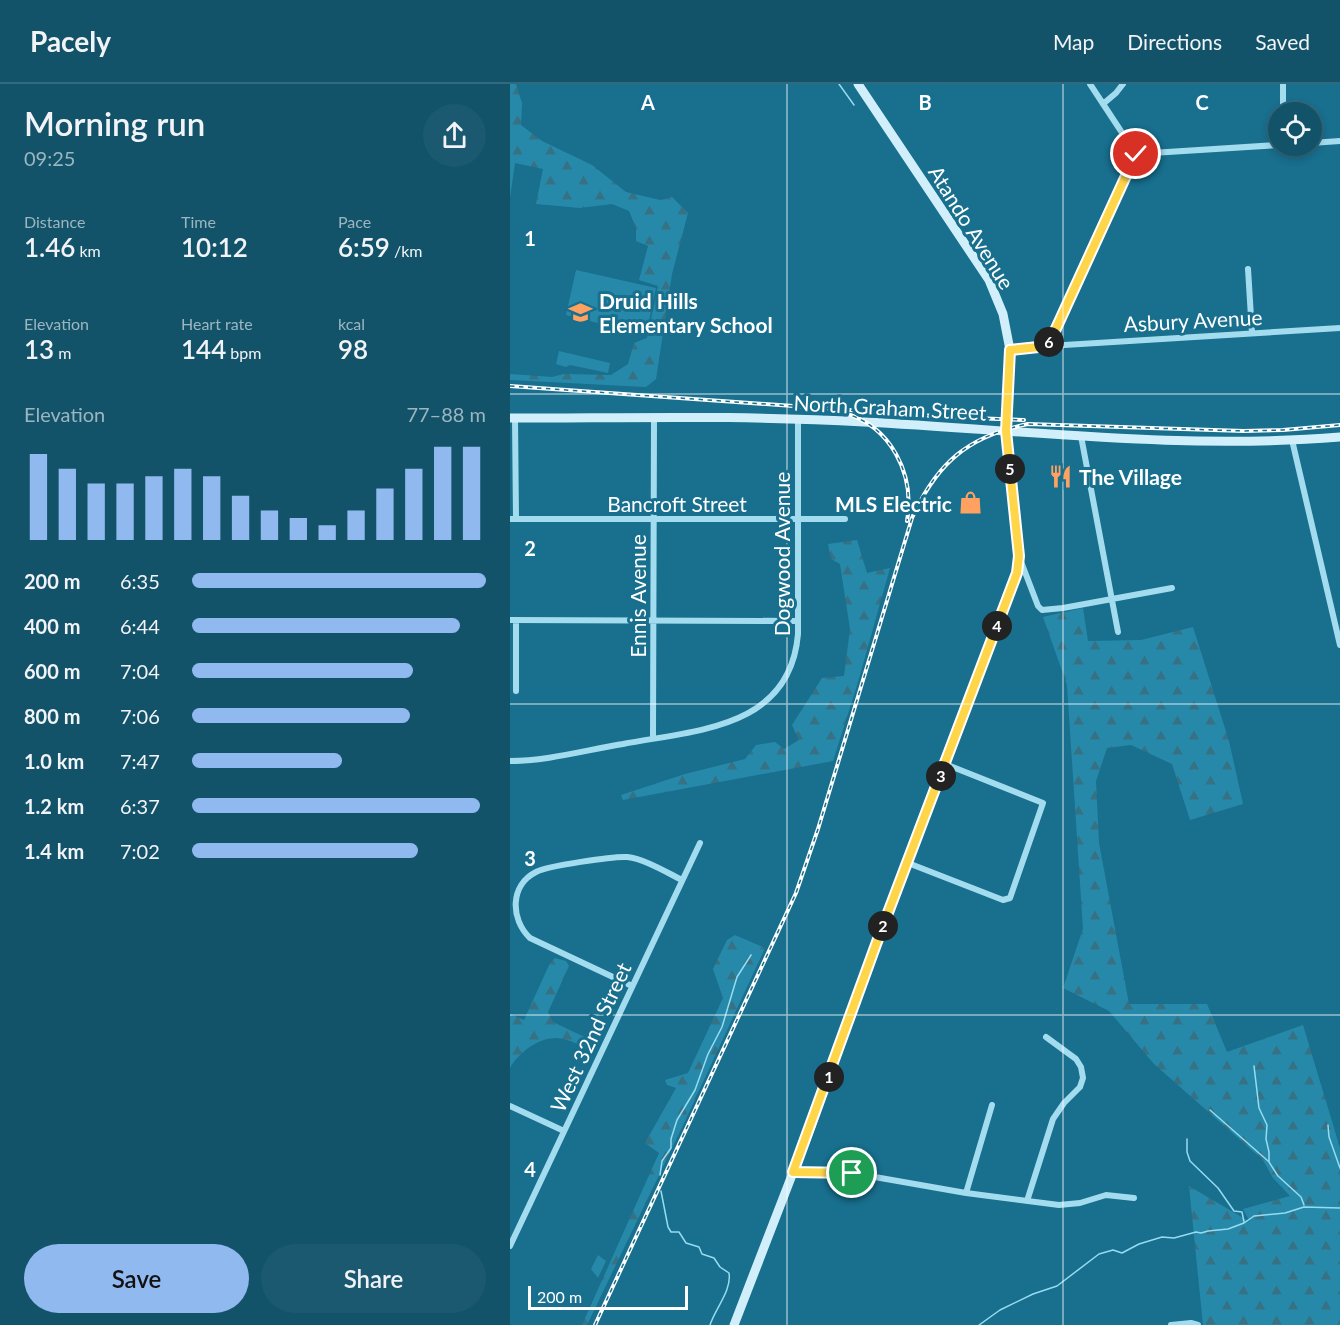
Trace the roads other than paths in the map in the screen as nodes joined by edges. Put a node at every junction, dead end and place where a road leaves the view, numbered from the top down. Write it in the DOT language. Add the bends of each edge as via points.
graph roads {
  1 [pos="858,84"];
  2 [pos="1090,84"];
  3 [pos="1123,84"];
  4 [pos="1283,84"];
  5 [pos="1283,102"];
  6 [pos="1103,104"];
  7 [pos="1340,141"];
  8 [pos="1322,142"];
  9 [pos="1268,146"];
  10 [pos="1136,154"];
  11 [pos="1248,269"];
  12 [pos="1340,328"];
  13 [pos="1252,333"];
  14 [pos="1048,346"];
  15 [pos="1010,350"];
  16 [pos="513,418"];
  17 [pos="654,418"];
  18 [pos="798,419"];
  19 [pos="1006,431"];
  20 [pos="1081,436"];
  21 [pos="1340,437"];
  22 [pos="1292,440"];
  23 [pos="513,519"];
  24 [pos="654,519"];
  25 [pos="798,519"];
  26 [pos="845,519"];
  27 [pos="1019,556"];
  28 [pos="1172,588"];
  29 [pos="1112,599"];
  30 [pos="513,620"];
  31 [pos="654,621"];
  32 [pos="798,621"];
  33 [pos="1118,632"];
  34 [pos="1340,645"];
  35 [pos="516,691"];
  36 [pos="653,738"];
  37 [pos="510,761"];
  38 [pos="945,764"];
  39 [pos="700,843"];
  40 [pos="908,863"];
  41 [pos="682,880"];
  42 [pos="632,986"];
  43 [pos="1046,1037"];
  44 [pos="510,1106"];
  45 [pos="992,1106"];
  46 [pos="564,1131"];
  47 [pos="793,1172"];
  48 [pos="966,1193"];
  49 [pos="1134,1198"];
  50 [pos="1027,1202"];
  51 [pos="510,1246"];
  52 [pos="734,1325"];
  53 [pos="1172,1325"];
  54 [pos="1198,1325"];
  1 -- 15 [label="main road, Atando Avenue" via="989,280"];
  2 -- 6 [label="street"];
  3 -- 6 [label="street"];
  4 -- 5 [label="street"];
  6 -- 10 [label="street"];
  7 -- 8 [label="street"];
  9 -- 10 [label="street"];
  10 -- 14 [label="street"];
  11 -- 13 [label="street"];
  12 -- 13 [label="street, Asbury Avenue"];
  13 -- 14 [label="street, Asbury Avenue"];
  14 -- 15 [label="street, Asbury Avenue"];
  15 -- 19 [label="main road, Atando Avenue"];
  16 -- 17 [label="main road, North Graham Street"];
  16 -- 23 [label="street"];
  17 -- 18 [label="main road, North Graham Street"];
  17 -- 24 [label="street, Ennis Avenue"];
  18 -- 19 [label="main road, North Graham Street"];
  18 -- 25 [label="street, Dogwood Avenue"];
  19 -- 20 [label="main road, North Graham Street"];
  19 -- 27 [label="main road, Atando Avenue"];
  20 -- 22 [label="main road, North Graham Street"];
  20 -- 29 [label="street"];
  21 -- 22 [label="main road, North Graham Street"];
  22 -- 34 [label="street"];
  23 -- 24 [label="street, Bancroft Street"];
  24 -- 25 [label="street, Bancroft Street"];
  24 -- 31 [label="street, Ennis Avenue"];
  25 -- 26 [label="street, Bancroft Street"];
  25 -- 32 [label="street, Dogwood Avenue"];
  27 -- 29 [label="street" via="1042,610"];
  27 -- 38 [label="main road, Atando Avenue" via="1017,573"];
  28 -- 29 [label="street"];
  29 -- 33 [label="street"];
  30 -- 31 [label="street"];
  30 -- 35 [label="street"];
  31 -- 32 [label="street"];
  31 -- 36 [label="street, Ennis Avenue"];
  32 -- 36 [label="street, Dogwood Avenue" via="793,663 770,699 732,722"];
  36 -- 37 [label="street, Dogwood Avenue"];
  38 -- 40 [label="main road, Atando Avenue"];
  38 -- 40 [label="street" via="1043,803 1007,900"];
  39 -- 41 [label="street, West 32nd Street"];
  40 -- 47 [label="main road, Atando Avenue"];
  41 -- 42 [label="street, West 32nd Street"];
  41 -- 42 [label="street" via="637,859 620,857 543,869 519,888 515,912 530,938"];
  42 -- 46 [label="street, West 32nd Street"];
  43 -- 50 [label="street" via="1076,1059 1083,1078 1080,1088 1053,1119"];
  44 -- 46 [label="street"];
  45 -- 48 [label="street"];
  46 -- 51 [label="street, West 32nd Street"];
  47 -- 48 [label="street" via="852,1173"];
  47 -- 52 [label="main road, Atando Avenue"];
  48 -- 50 [label="street"];
  49 -- 50 [label="street" via="1099,1196 1069,1205"];
  53 -- 54 [label="street"];
}
